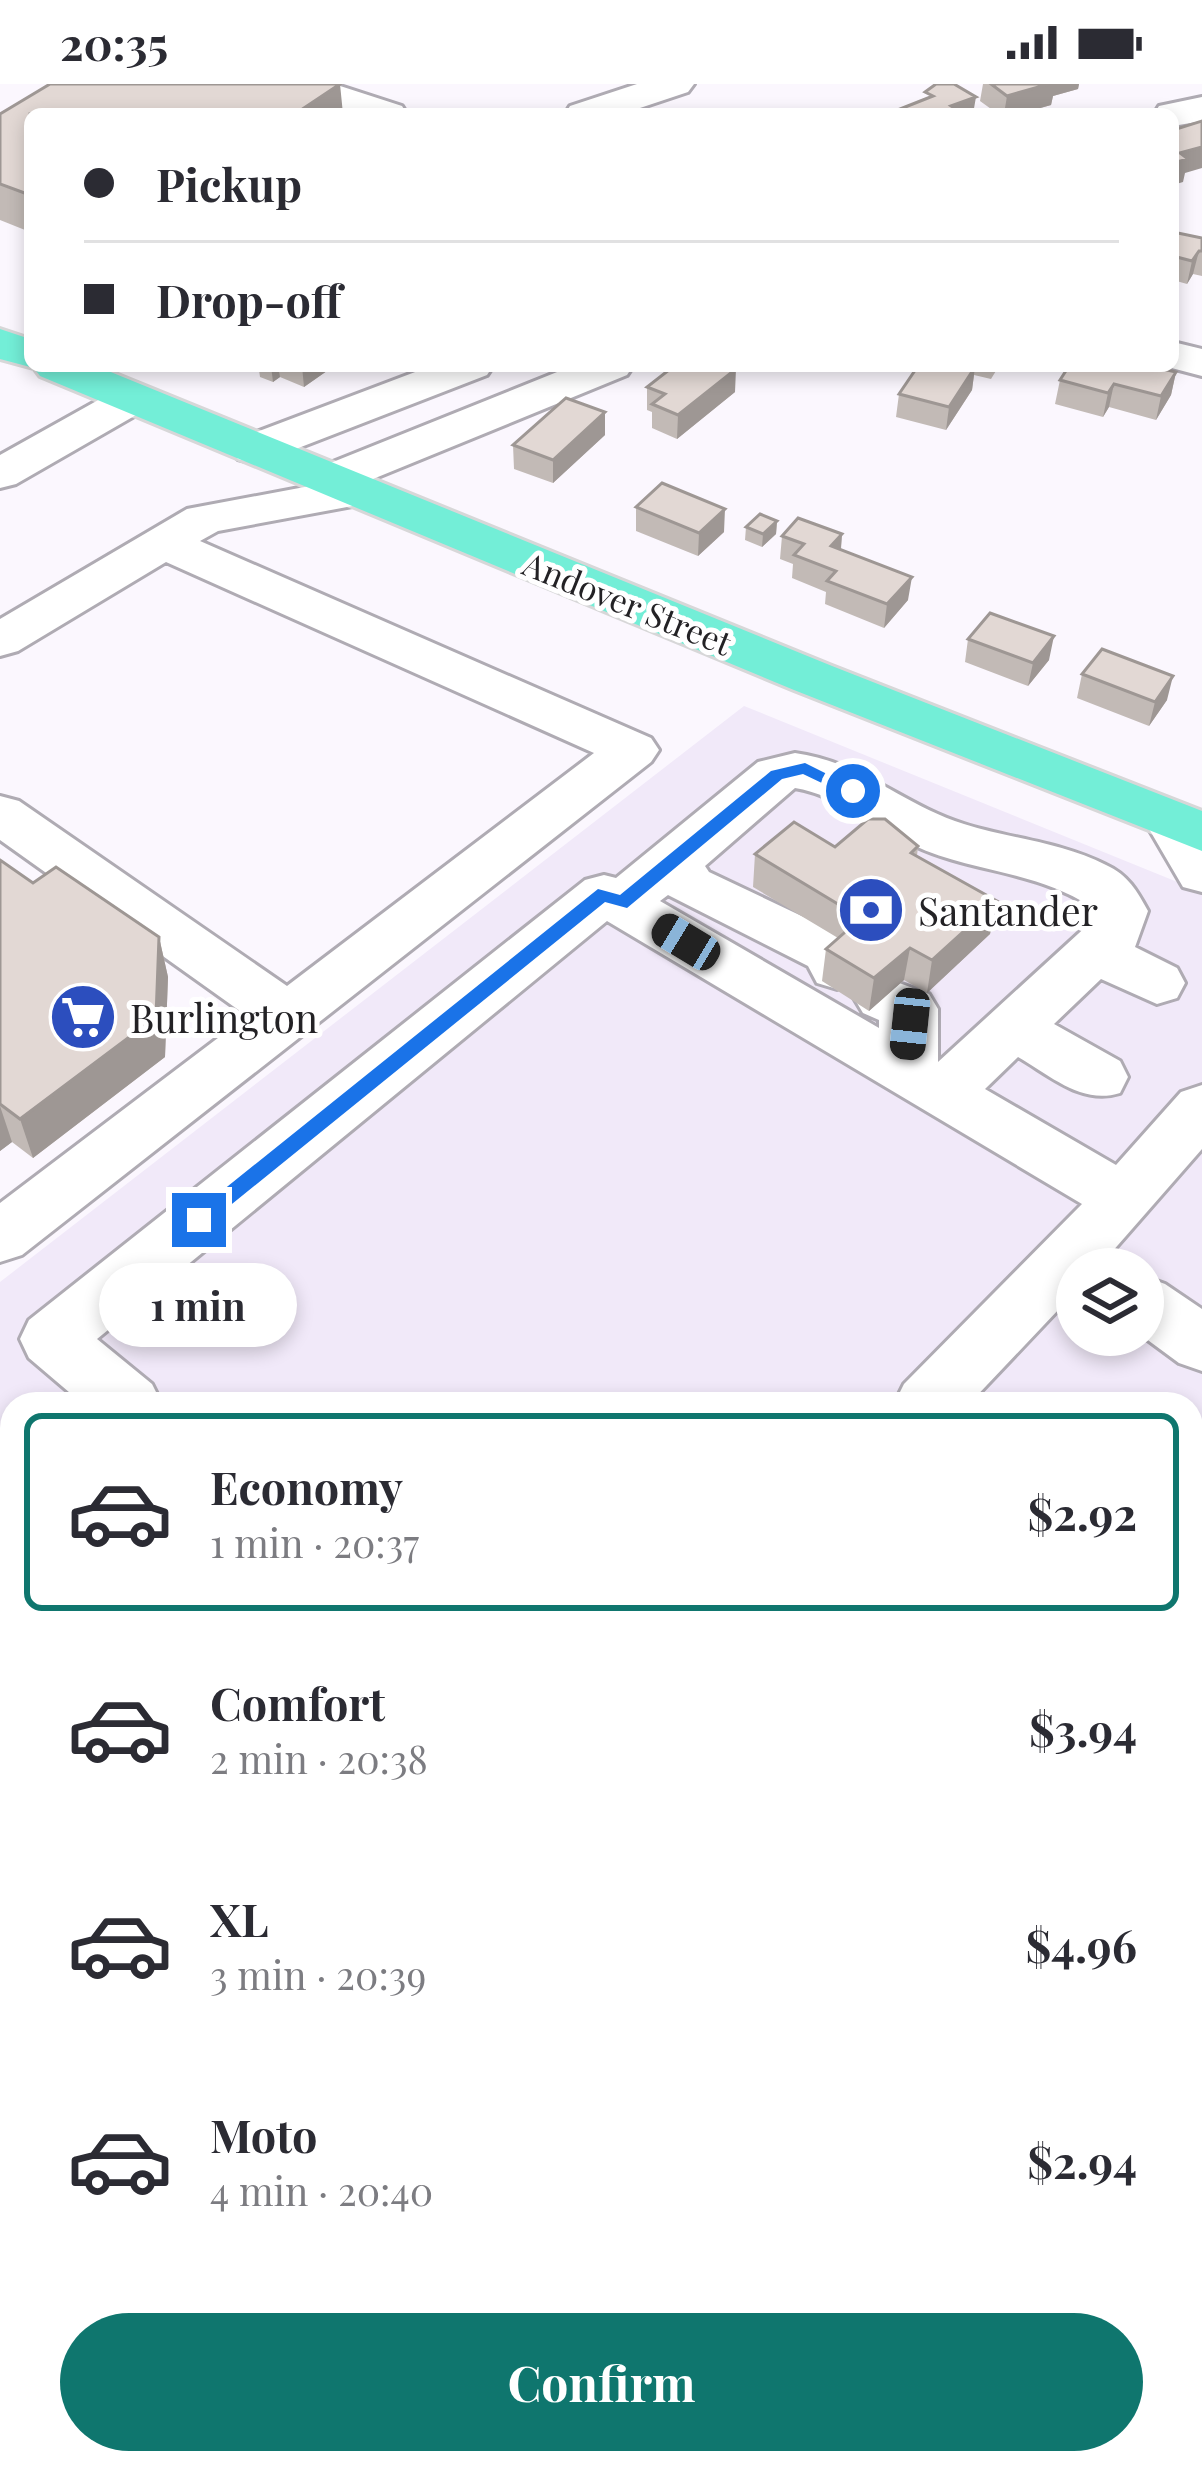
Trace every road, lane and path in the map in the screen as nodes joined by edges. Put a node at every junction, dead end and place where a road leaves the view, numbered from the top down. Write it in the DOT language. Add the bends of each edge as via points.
graph roads {
  1 [pos="296,84"];
  2 [pos="675,84"];
  3 [pos="370,108"];
  4 [pos="602,108"];
  5 [pos="71,372"];
  6 [pos="453,372"];
  7 [pos="598,372"];
  8 [pos="134,398"];
  9 [pos="0,429"];
  10 [pos="239,442"];
  11 [pos="47,450"];
  12 [pos="0,474"];
  13 [pos="344,486"];
  14 [pos="184,531"];
  15 [pos="0,640"];
  16 [pos="0,814"];
  17 [pos="1187,827"];
  18 [pos="681,855"];
  19 [pos="1202,873"];
  20 [pos="621,904"];
  21 [pos="1094,950"];
  22 [pos="1157,983"];
  23 [pos="287,1015"];
  24 [pos="1013,1027"];
  25 [pos="1099,1077"];
  26 [pos="924,1082"];
  27 [pos="1194,1131"];
  28 [pos="1124,1199"];
  29 [pos="0,1237"];
  30 [pos="1092,1248"];
  31 [pos="1056,1287"];
  32 [pos="1164,1317"];
  33 [pos="1202,1343"];
  34 [pos="115,1392"];
  35 [pos="940,1392"];
  1 -- 3 [label="street"];
  2 -- 4 [label="street"];
  5 -- 8 [label="highway, Andover Street"];
  6 -- 10 [label="street"];
  7 -- 13 [label="street"];
  8 -- 10 [label="highway, Andover Street"];
  8 -- 11 [label="street"];
  9 -- 11 [label="street"];
  10 -- 13 [label="highway, Andover Street"];
  10 -- 14 [label="street"];
  11 -- 12 [label="street"];
  13 -- 14 [label="street"];
  13 -- 17 [label="highway, Andover Street"];
  14 -- 15 [label="street"];
  14 -- 23 [label="street" via="633,750"];
  16 -- 23 [label="street"];
  17 -- 19 [label="street"];
  18 -- 20 [label="street"];
  18 -- 21 [label="street" via="777,775 805,768 923,830 1106,888 1121,924"];
  18 -- 26 [label="street" via="680,875 695,890 868,978"];
  20 -- 26 [label="street"];
  20 -- 34 [label="street" via="604,894 52,1339"];
  21 -- 22 [label="street"];
  21 -- 24 [label="street"];
  23 -- 29 [label="street"];
  24 -- 25 [label="street"];
  24 -- 26 [label="street"];
  26 -- 28 [label="street"];
  27 -- 28 [label="street"];
  28 -- 30 [label="street"];
  31 -- 35 [label="street"];
  32 -- 33 [label="street"];
}
